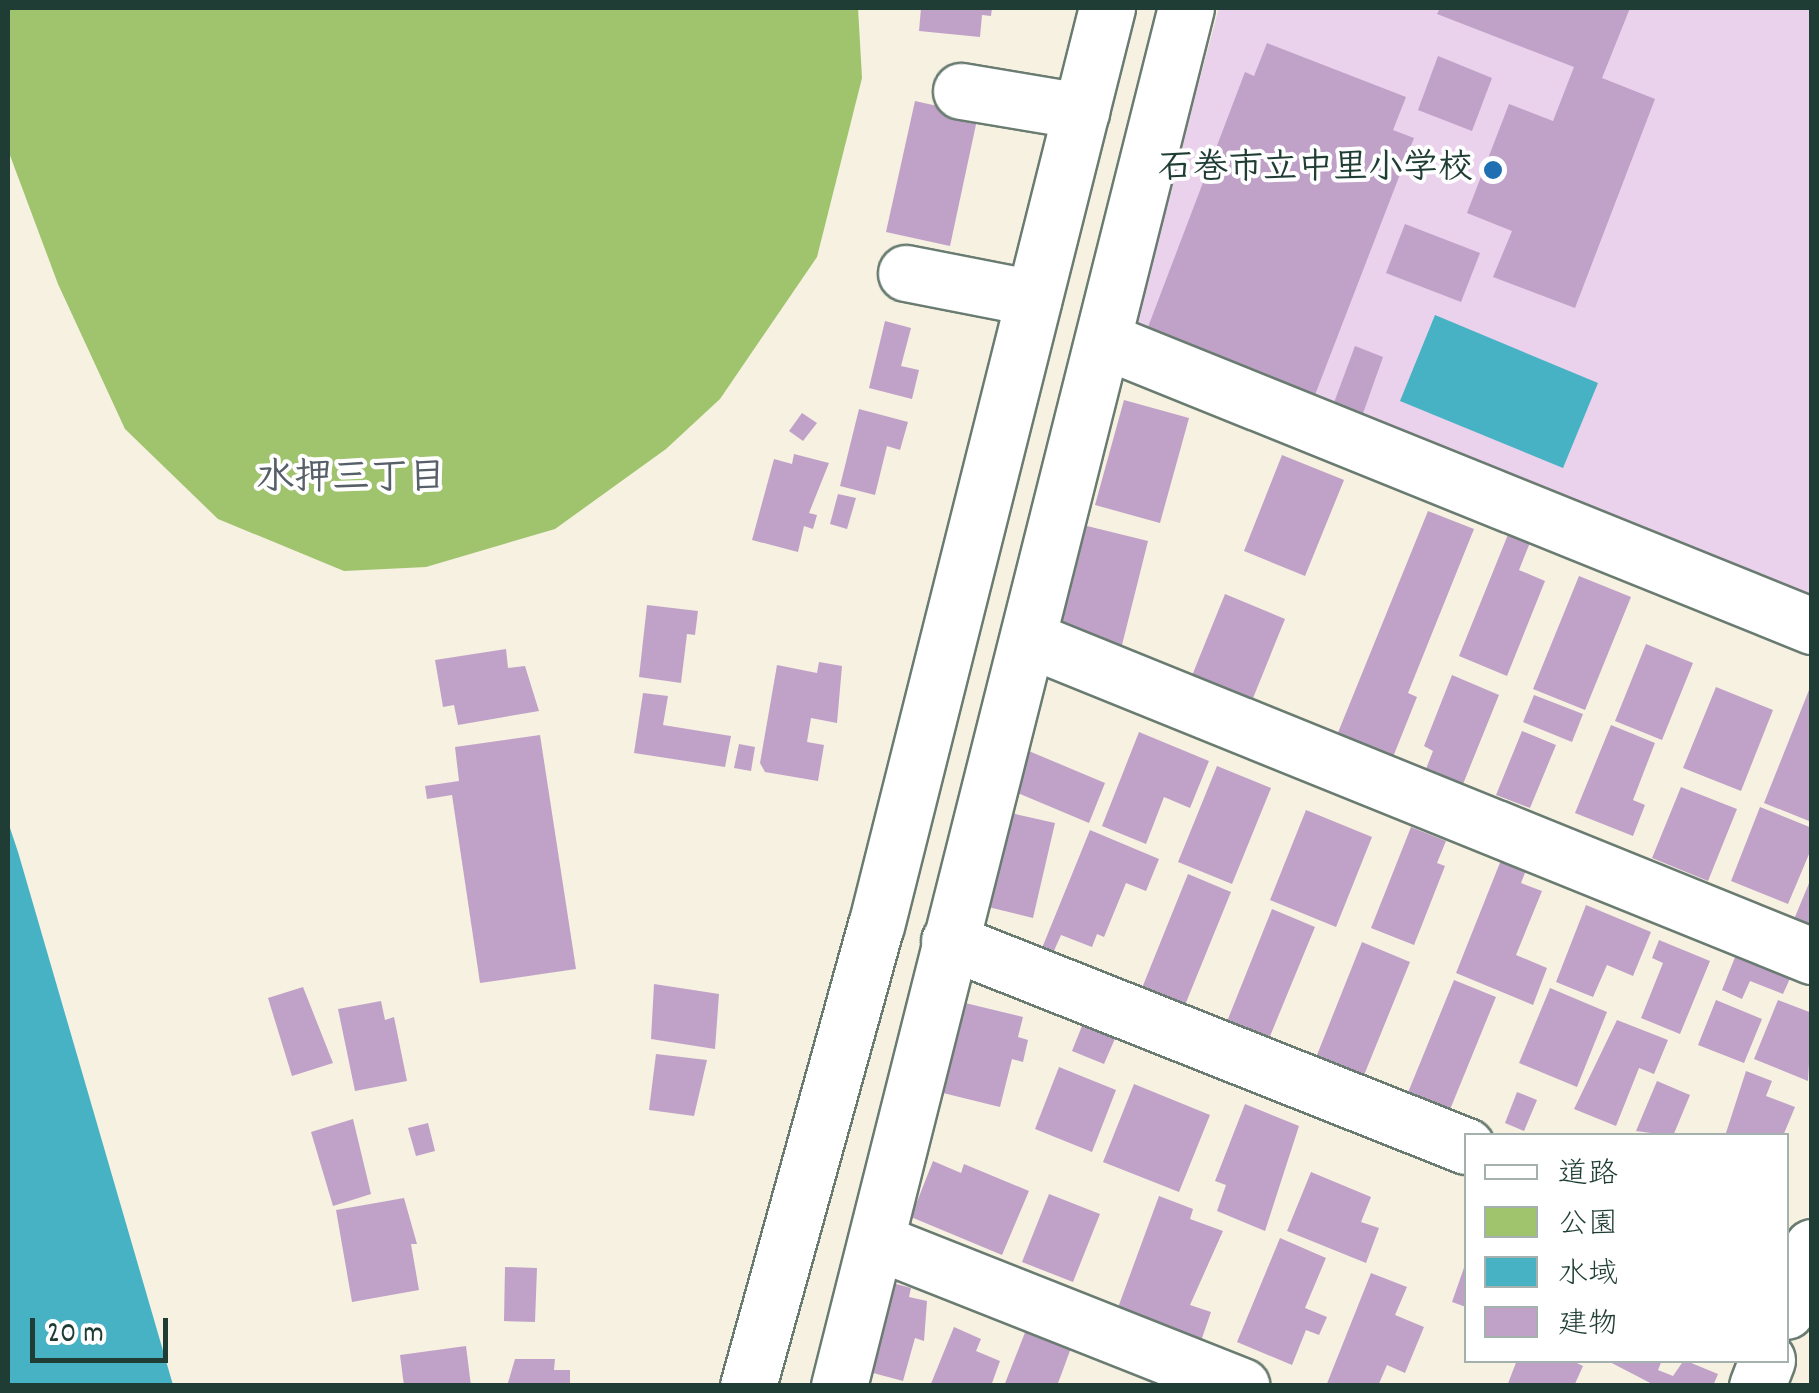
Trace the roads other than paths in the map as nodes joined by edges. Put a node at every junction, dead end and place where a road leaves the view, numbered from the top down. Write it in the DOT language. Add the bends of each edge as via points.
graph roads {
  1 [pos="1107,8"];
  2 [pos="1186,8"];
  3 [pos="961,92"];
  4 [pos="1081,111"];
  5 [pos="906,273"];
  6 [pos="1034,298"];
  7 [pos="1102,340"];
  8 [pos="1812,626"];
  9 [pos="1031,640"];
  10 [pos="949,941"];
  11 [pos="1812,956"];
  12 [pos="1464,1145"];
  13 [pos="878,1242"];
  14 [pos="783,1262"];
  15 [pos="748,1386"];
  16 [pos="787,1386"];
  17 [pos="839,1386"];
  18 [pos="1241,1386"];
  1 -- 4 [label="street"];
  2 -- 7 [label="street"];
  3 -- 4 [label="street"];
  4 -- 6 [label="street"];
  5 -- 6 [label="street"];
  6 -- 14 [label="street" via="861,983"];
  7 -- 8 [label="street"];
  7 -- 9 [label="street"];
  9 -- 10 [label="street"];
  9 -- 11 [label="street"];
  10 -- 12 [label="street"];
  10 -- 13 [label="street"];
  13 -- 17 [label="street"];
  13 -- 18 [label="street"];
  14 -- 15 [label="street"];
  14 -- 16 [label="street" via="802,1272"];
}
